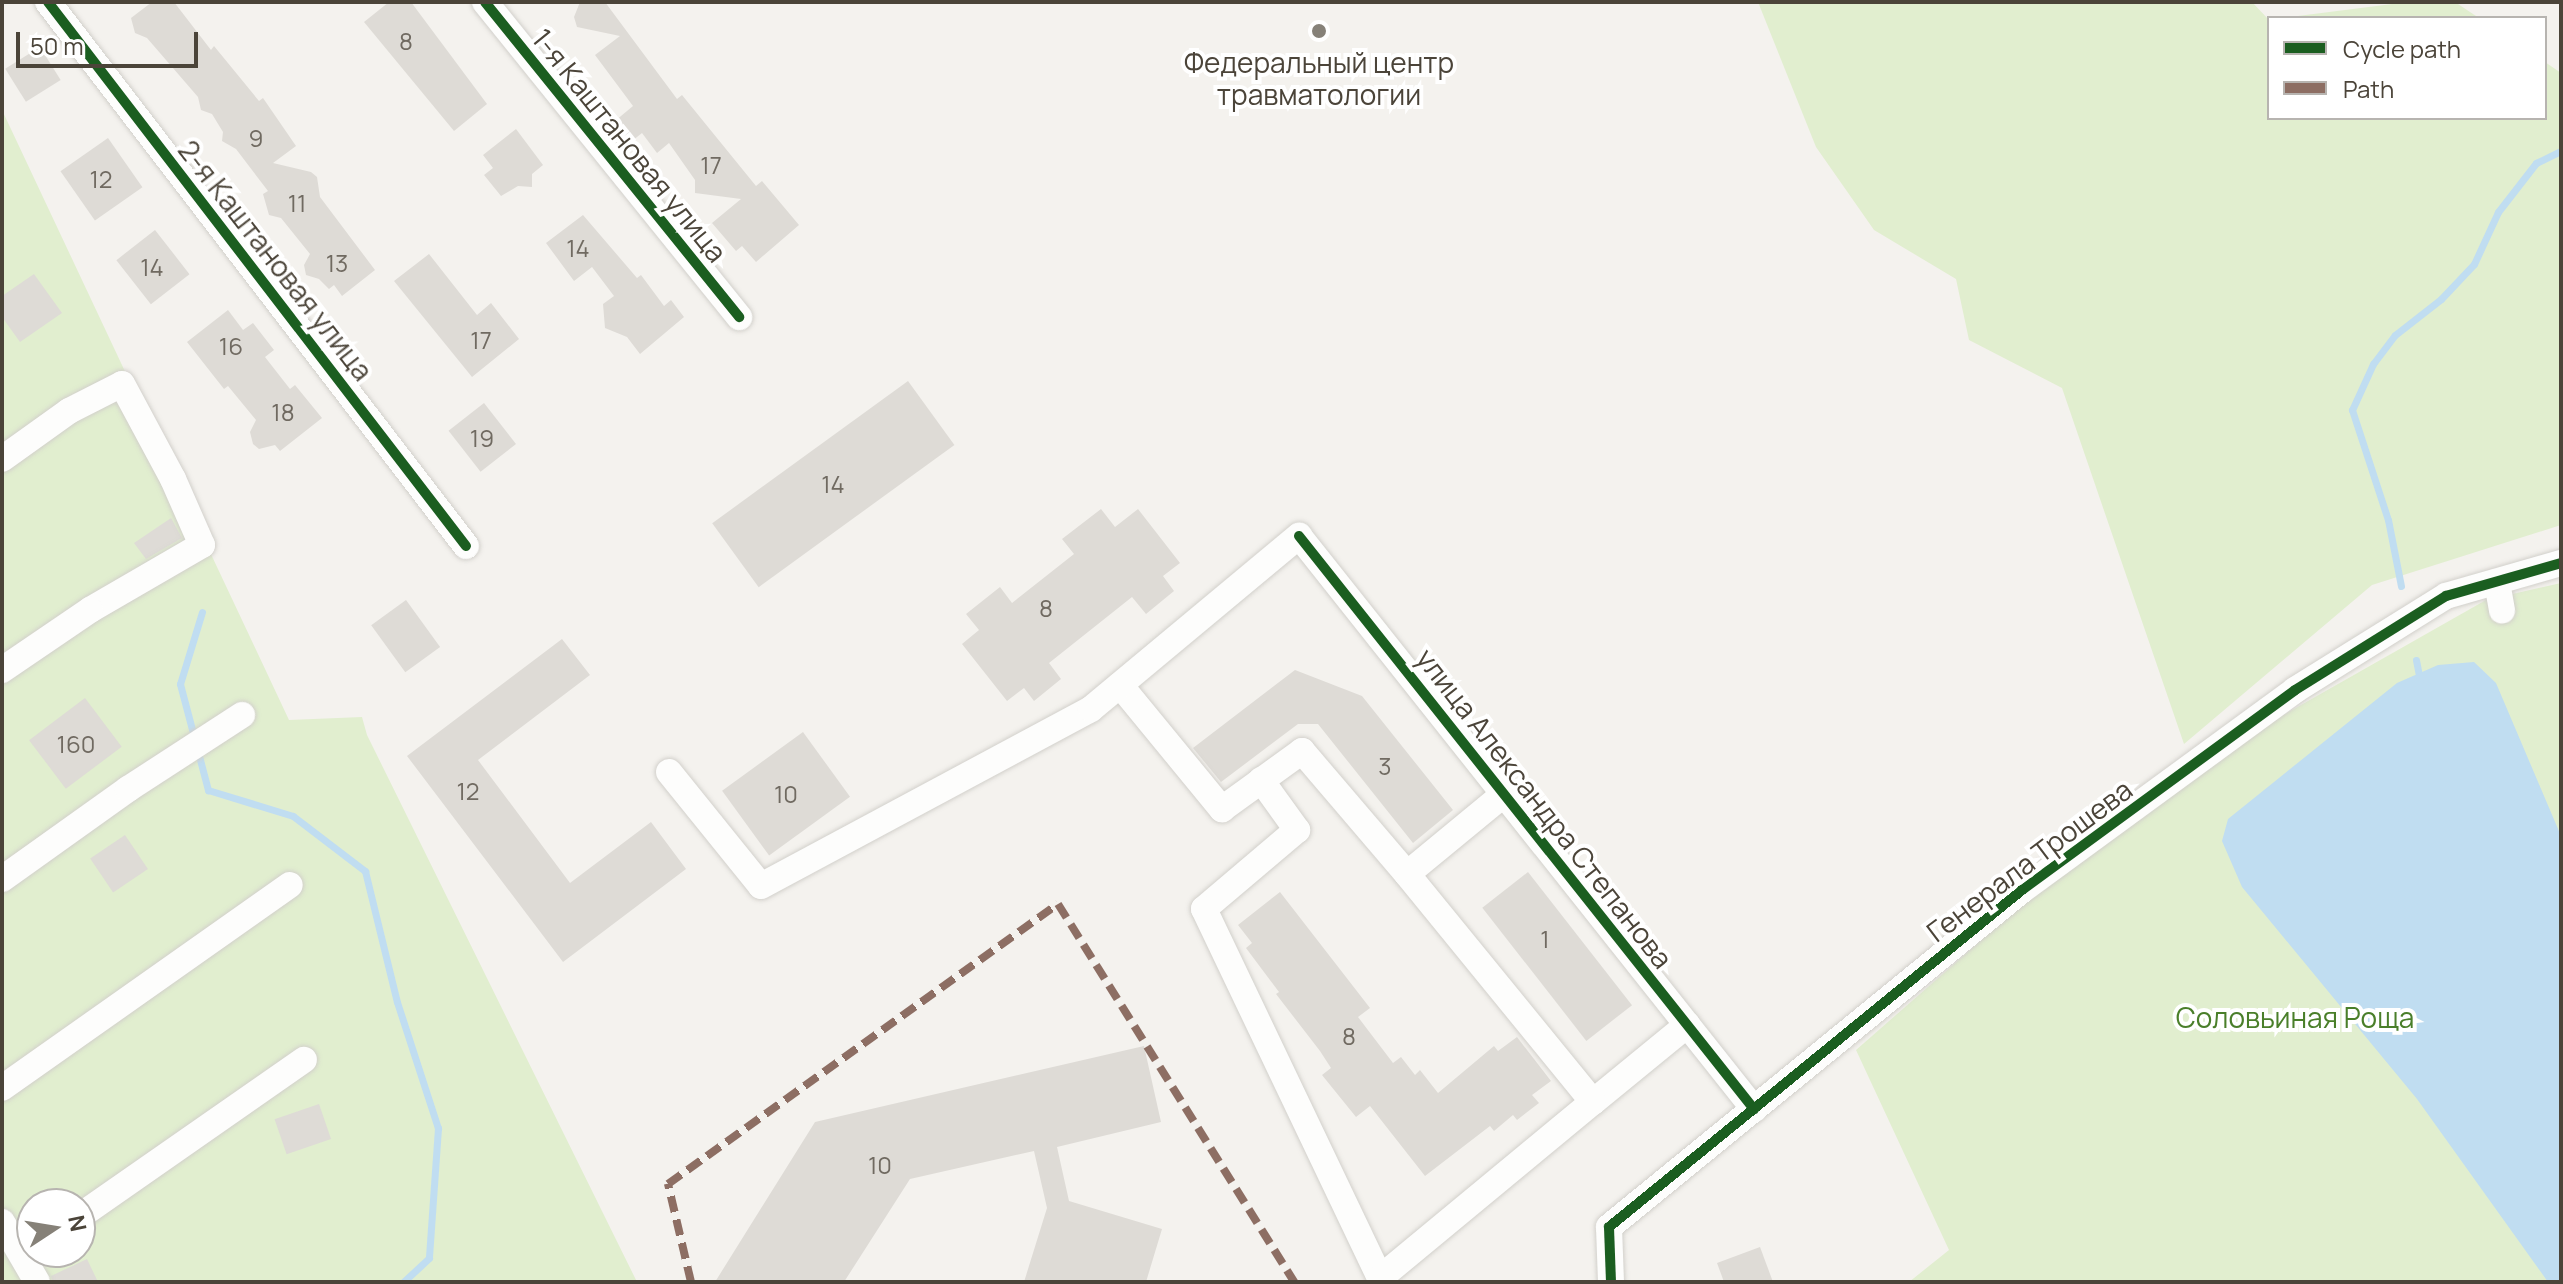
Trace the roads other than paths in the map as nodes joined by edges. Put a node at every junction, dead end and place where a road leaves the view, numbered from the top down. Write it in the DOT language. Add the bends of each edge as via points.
graph roads {
  1 [pos="48,2"];
  2 [pos="485,2"];
  3 [pos="739,317"];
  4 [pos="2,459"];
  5 [pos="466,546"];
  6 [pos="2561,563"];
  7 [pos="2497,582"];
  8 [pos="2502,611"];
  9 [pos="2,670"];
  10 [pos="1120,685"];
  11 [pos="242,715"];
  12 [pos="669,772"];
  13 [pos="1261,780"];
  14 [pos="1504,794"];
  15 [pos="1407,874"];
  16 [pos="2,879"];
  17 [pos="290,885"];
  18 [pos="1687,1025"];
  19 [pos="304,1060"];
  20 [pos="2,1088"];
  21 [pos="1593,1102"];
  22 [pos="1754,1109"];
  23 [pos="96,1205"];
  24 [pos="2,1222"];
  25 [pos="16,1239"];
  26 [pos="1381,1280"];
  27 [pos="1611,1282"];
  1 -- 5 [label="street, 2-я Каштановая улица"];
  2 -- 3 [label="street, 1-я Каштановая улица"];
  4 -- 9 [label="street" via="69,411 122,384 202,545 90,610"];
  6 -- 7 [label="street, Генерала Трошева"];
  7 -- 8 [label="street"];
  7 -- 22 [label="street, Генерала Трошева" via="2446,596 2295,690 2022,890"];
  10 -- 12 [label="street" via="1091,709 761,886"];
  10 -- 13 [label="street" via="1222,809"];
  10 -- 14 [label="street, улица Александра Степанова" via="1299,536"];
  11 -- 16 [label="street"];
  13 -- 15 [label="street" via="1302,751"];
  13 -- 26 [label="street" via="1297,830 1204,909"];
  14 -- 15 [label="street"];
  14 -- 18 [label="street, улица Александра Степанова"];
  15 -- 21 [label="street"];
  17 -- 20 [label="street"];
  18 -- 21 [label="street"];
  18 -- 22 [label="street, улица Александра Степанова"];
  19 -- 23 [label="street"];
  21 -- 26 [label="street"];
  22 -- 27 [label="street, Генерала Трошева" via="1609,1227"];
  24 -- 25 [label="street"];
}
